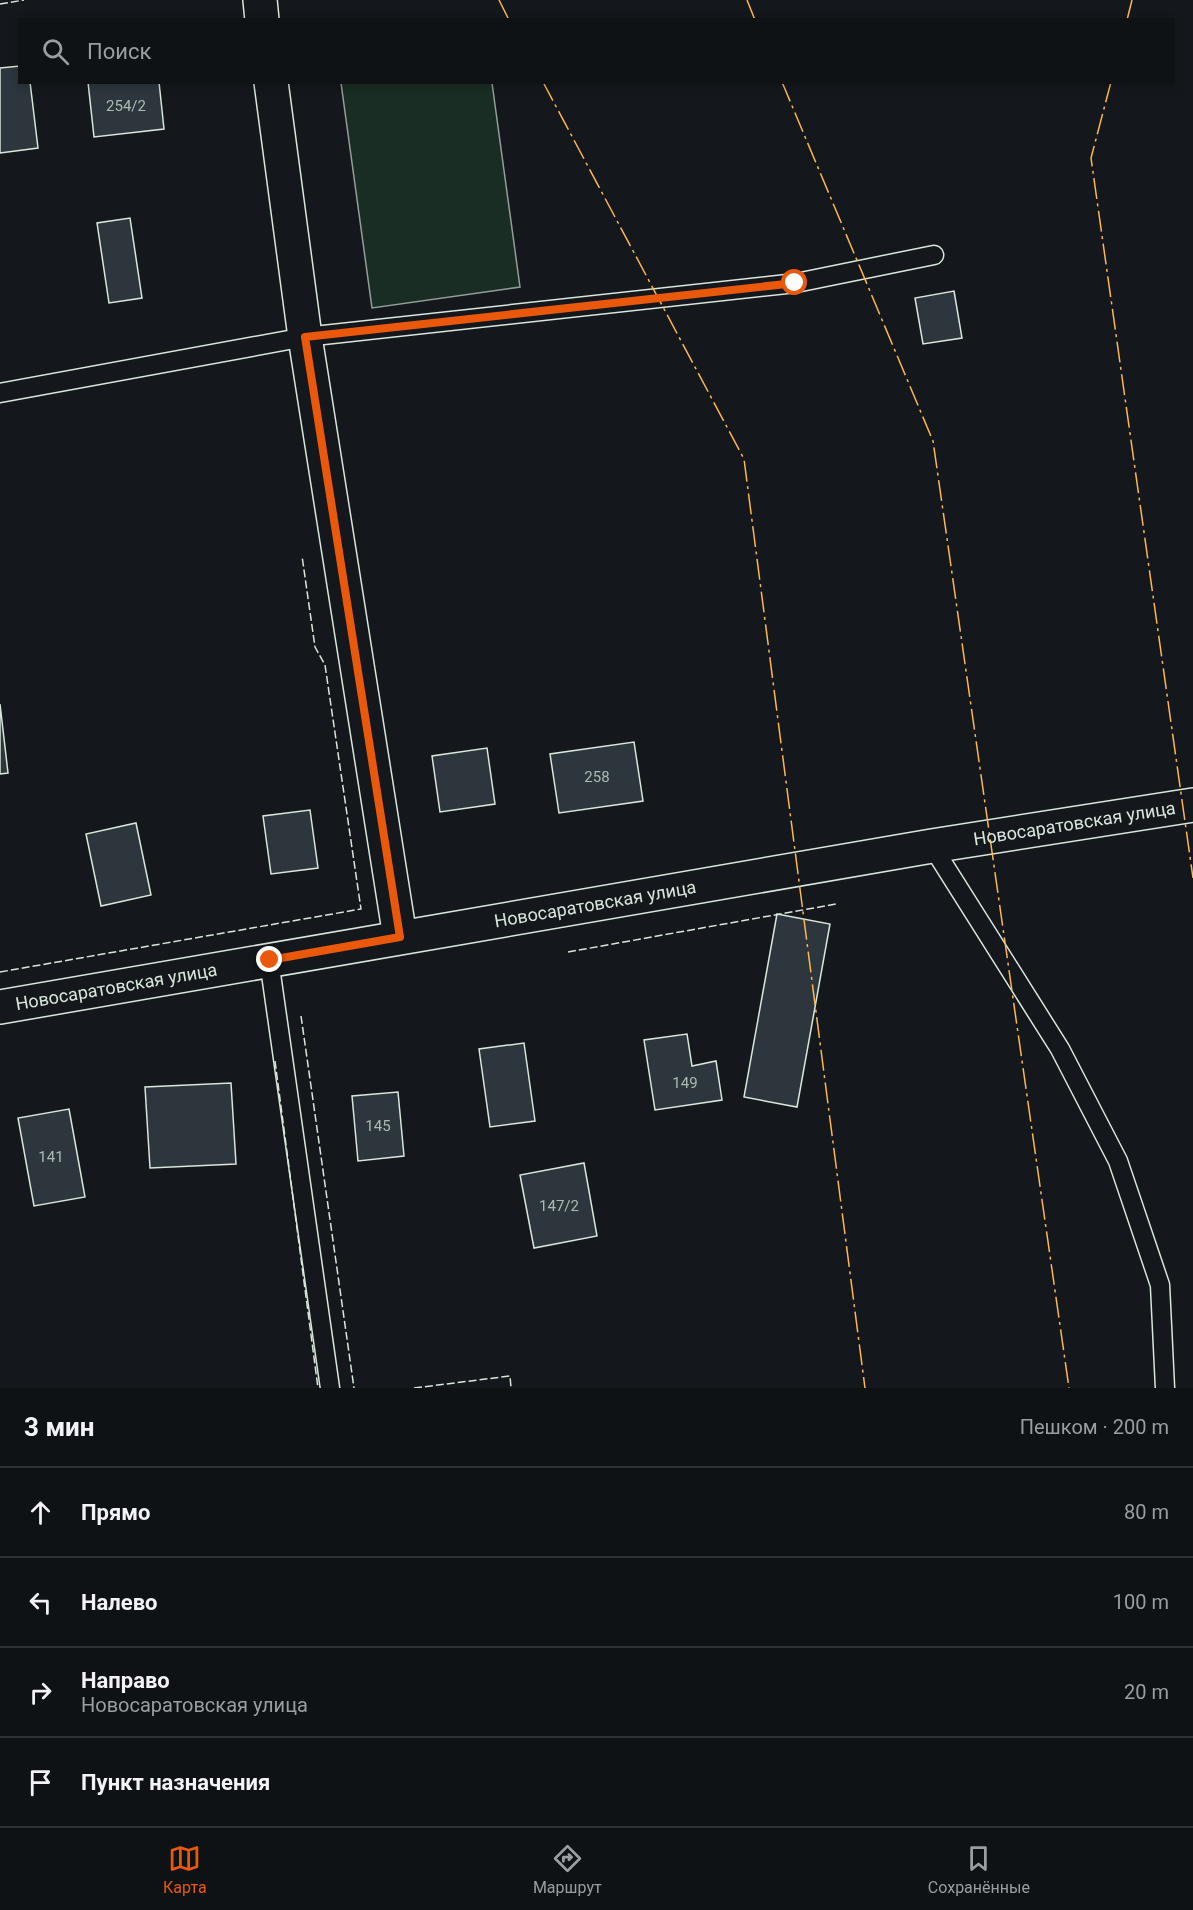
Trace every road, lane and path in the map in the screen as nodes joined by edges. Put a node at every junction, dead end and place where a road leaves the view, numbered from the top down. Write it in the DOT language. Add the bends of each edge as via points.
graph roads {
  1 [pos="260,0"];
  2 [pos="262,18"];
  3 [pos="271,84"];
  4 [pos="934,255"];
  5 [pos="305,337"];
  6 [pos="0,393"];
  7 [pos="1193,805"];
  8 [pos="932,846"];
  9 [pos="400,937"];
  10 [pos="270,960"];
  11 [pos="0,1007"];
  12 [pos="330,1388"];
  13 [pos="1164,1388"];
  1 -- 2 [label="street"];
  3 -- 5 [label="street"];
  4 -- 5 [label="lane" via="795,283"];
  5 -- 6 [label="lane"];
  5 -- 9 [label="street"];
  7 -- 8 [label="street, Новосаратовская улица"];
  8 -- 9 [label="street, Новосаратовская улица"];
  8 -- 13 [label="lane" via="1060,1049 1118,1161 1160,1285"];
  9 -- 10 [label="street, Новосаратовская улица"];
  10 -- 11 [label="street, Новосаратовская улица"];
  10 -- 12 [label="lane"];
}
